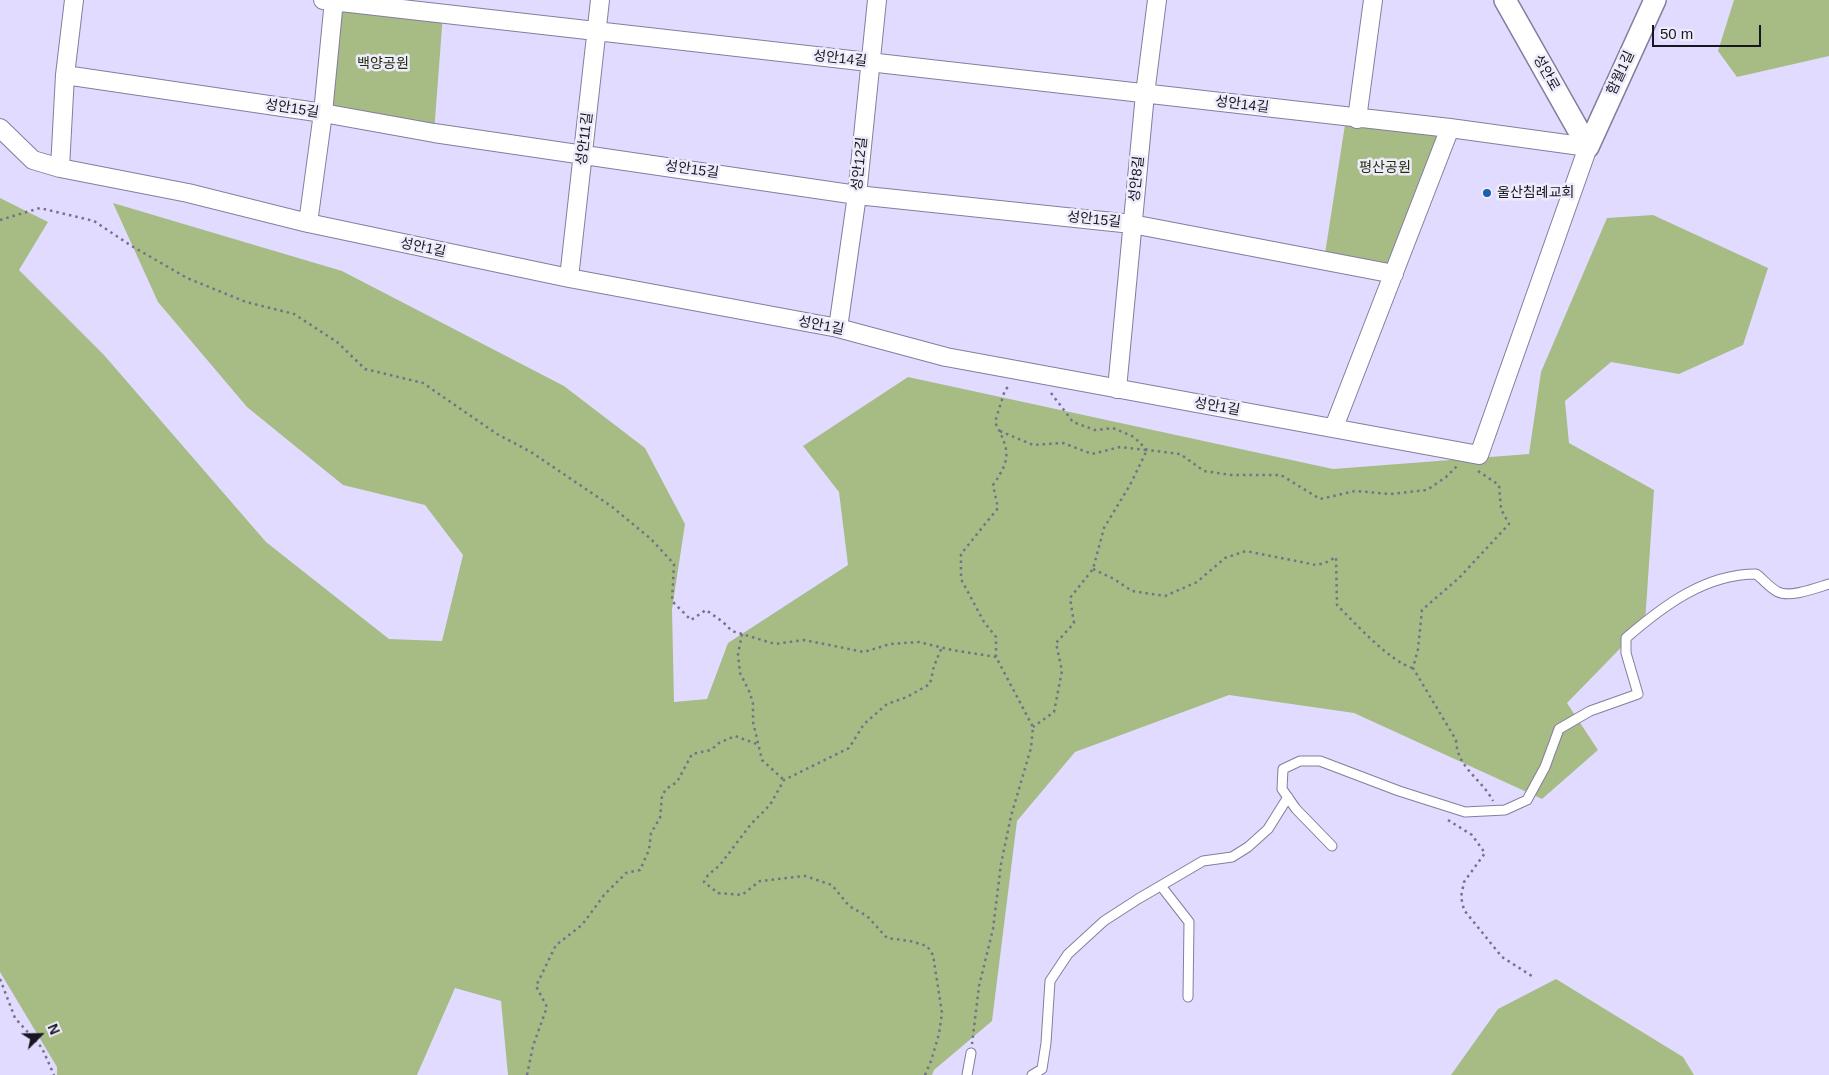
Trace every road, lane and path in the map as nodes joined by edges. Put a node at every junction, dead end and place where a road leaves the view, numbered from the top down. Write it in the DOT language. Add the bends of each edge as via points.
graph roads {
  1 [pos="74,0"];
  2 [pos="330,0"];
  3 [pos="600,0"];
  4 [pos="878,0"];
  5 [pos="1157,0"];
  6 [pos="1374,0"];
  7 [pos="1505,0"];
  8 [pos="1655,0"];
  9 [pos="597,32"];
  10 [pos="871,63"];
  11 [pos="65,75"];
  12 [pos="1145,94"];
  13 [pos="323,113"];
  14 [pos="1357,119"];
  15 [pos="0,128"];
  16 [pos="1450,128"];
  17 [pos="1588,146"];
  18 [pos="583,154"];
  19 [pos="60,168"];
  20 [pos="857,195"];
  21 [pos="0,220"];
  22 [pos="308,223"];
  23 [pos="1132,224"];
  24 [pos="1394,274"];
  25 [pos="569,278"];
  26 [pos="838,328"];
  27 [pos="1024,372"];
  28 [pos="1117,389"];
  29 [pos="1050,392"];
  30 [pos="1334,427"];
  31 [pos="1000,432"];
  32 [pos="1147,450"];
  33 [pos="1464,454"];
  34 [pos="1093,569"];
  35 [pos="1829,584"];
  36 [pos="742,634"];
  37 [pos="942,647"];
  38 [pos="996,657"];
  39 [pos="1413,668"];
  40 [pos="1032,727"];
  41 [pos="757,744"];
  42 [pos="784,780"];
  43 [pos="1288,797"];
  44 [pos="1495,811"];
  45 [pos="1444,818"];
  46 [pos="1332,846"];
  47 [pos="1161,886"];
  48 [pos="1535,978"];
  49 [pos="0,979"];
  50 [pos="1188,997"];
  51 [pos="971,1053"];
  52 [pos="54,1075"];
  53 [pos="527,1075"];
  54 [pos="925,1075"];
  55 [pos="967,1075"];
  56 [pos="1032,1075"];
  1 -- 11 [label="street"];
  2 -- 9 [label="street, 성안14길"];
  2 -- 13 [label="street"];
  3 -- 9 [label="street, 성안11길"];
  4 -- 10 [label="street, 성안12길"];
  5 -- 12 [label="street, 성안8길"];
  6 -- 14 [label="street"];
  7 -- 17 [label="street, 성안로"];
  8 -- 17 [label="street, 함월1길"];
  9 -- 10 [label="street, 성안14길"];
  9 -- 18 [label="street, 성안11길"];
  10 -- 12 [label="street, 성안14길"];
  10 -- 20 [label="street, 성안12길"];
  11 -- 13 [label="street, 성안15길"];
  11 -- 19 [label="street"];
  12 -- 14 [label="street, 성안14길"];
  12 -- 23 [label="street, 성안8길"];
  13 -- 18 [label="street, 성안15길"];
  13 -- 22 [label="street"];
  14 -- 16 [label="street, 성안14길"];
  15 -- 19 [label="street, 성안1길" via="33,160"];
  16 -- 17 [label="street, 성안14길"];
  16 -- 24 [label="street"];
  17 -- 33 [label="street" via="1479,455"];
  18 -- 20 [label="street, 성안15길"];
  18 -- 25 [label="street, 성안11길"];
  19 -- 22 [label="street, 성안1길" via="188,193"];
  20 -- 23 [label="street, 성안15길"];
  20 -- 26 [label="street, 성안12길"];
  21 -- 36 [label="path" via="40,208 94,221 187,278 246,302 294,314 336,342 365,369 423,383 610,506 651,539 674,564 672,601 691,620 706,610 732,631"];
  22 -- 25 [label="street, 성안1길"];
  23 -- 24 [label="street, 성안15길"];
  23 -- 28 [label="street, 성안8길"];
  24 -- 30 [label="street"];
  25 -- 26 [label="street, 성안1길"];
  26 -- 27 [label="street, 성안1길" via="946,357"];
  27 -- 28 [label="street, 성안1길"];
  27 -- 31 [label="path" via="1004,390 995,422"];
  28 -- 30 [label="street, 성안1길"];
  29 -- 32 [label="path" via="1073,422 1095,430 1113,428 1134,437"];
  30 -- 33 [label="street, 성안1길"];
  31 -- 32 [label="path" via="1033,445 1063,442 1092,454 1120,447"];
  31 -- 38 [label="path" via="1007,446 1004,469 993,485 998,508 961,554 961,579 984,622 996,637"];
  32 -- 33 [label="path" via="1180,454 1204,472 1281,475 1320,499 1355,491 1391,494 1427,490 1456,468"];
  32 -- 34 [label="path" via="1104,528"];
  33 -- 39 [label="path" via="1482,475 1499,485 1501,509 1509,524 1459,578 1422,610"];
  34 -- 39 [label="path" via="1132,591 1165,596 1197,582 1225,558 1246,551 1316,565 1336,557 1337,605 1387,652"];
  34 -- 40 [label="path" via="1070,598 1074,623 1056,644 1062,671 1054,712"];
  35 -- 44 [label="lane" via="1783,594 1756,574 1746,574 1705,584 1656,612 1626,638 1626,653 1638,694 1590,711 1559,729 1545,767 1527,800"];
  36 -- 37 [label="path" via="775,644 804,640 864,652 890,644 919,642"];
  36 -- 41 [label="path" via="738,654 740,673 753,704"];
  37 -- 38 [label="path"];
  37 -- 42 [label="path" via="930,684 887,704 864,724 849,748"];
  38 -- 40 [label="path"];
  39 -- 44 [label="path" via="1456,740 1456,751 1470,775 1487,789"];
  40 -- 51 [label="path" via="1031,748 1001,864 993,929 979,986"];
  41 -- 42 [label="path" via="762,760"];
  41 -- 53 [label="path" via="735,736 711,750 692,754 677,782 662,796 660,818 640,870 626,874 604,895 582,924 556,946 536,986 547,1007"];
  42 -- 54 [label="path" via="770,805 704,882 718,893 742,895 760,881 805,876 832,885 849,906 867,916 887,938 927,946 933,955 942,1013 939,1034"];
  43 -- 44 [label="lane" via="1282,789 1283,769 1300,761 1320,761 1465,812"];
  43 -- 46 [label="lane"];
  43 -- 47 [label="lane" via="1268,829 1248,847 1232,857 1203,862"];
  45 -- 48 [label="path" via="1472,835 1485,853 1464,882 1461,897 1464,910 1502,957"];
  47 -- 50 [label="lane" via="1190,922"];
  47 -- 56 [label="lane" via="1104,921 1068,954 1050,981 1042,1069"];
  49 -- 52 [label="path" via="15,1018 42,1048"];
  51 -- 55 [label="lane"];
}
